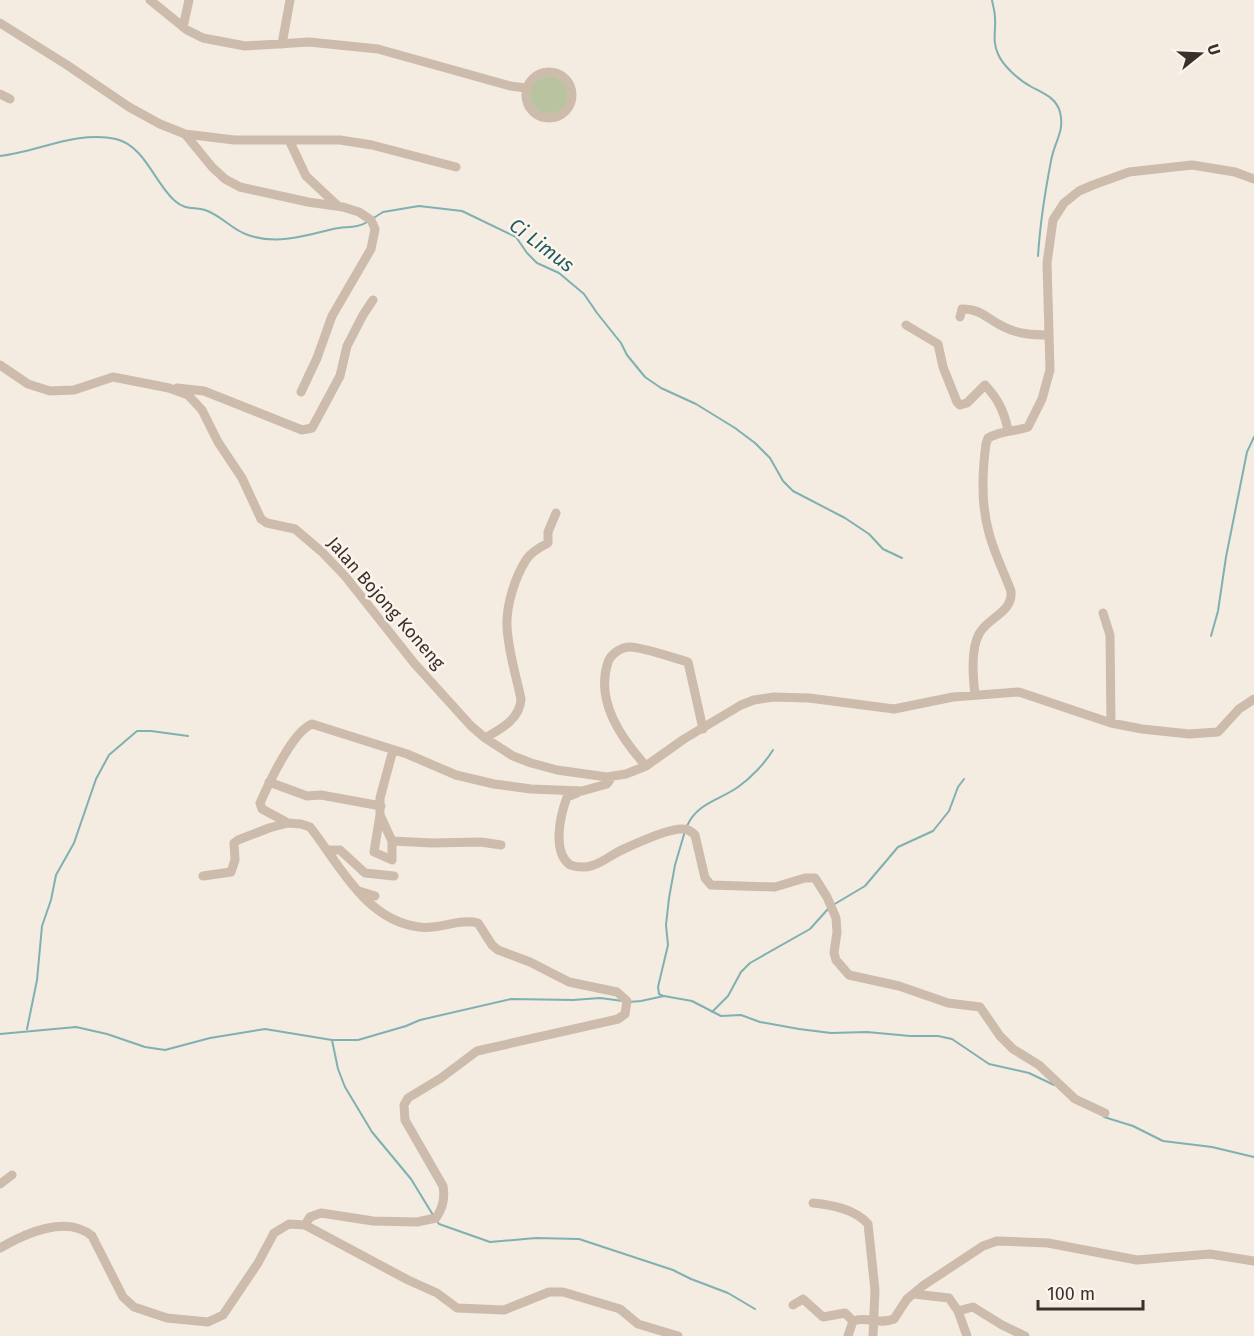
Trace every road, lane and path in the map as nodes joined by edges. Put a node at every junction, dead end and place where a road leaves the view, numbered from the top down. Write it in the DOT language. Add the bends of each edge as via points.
graph roads {
  1 [pos="150,0"];
  2 [pos="189,0"];
  3 [pos="290,0"];
  4 [pos="0,23"];
  5 [pos="183,27"];
  6 [pos="282,44"];
  7 [pos="526,88"];
  8 [pos="0,94"];
  9 [pos="10,99"];
  10 [pos="185,134"];
  11 [pos="288,140"];
  12 [pos="456,167"];
  13 [pos="1254,179"];
  14 [pos="338,206"];
  15 [pos="373,300"];
  16 [pos="960,317"];
  17 [pos="906,325"];
  18 [pos="1049,335"];
  19 [pos="0,365"];
  20 [pos="169,388"];
  21 [pos="301,392"];
  22 [pos="1008,430"];
  23 [pos="556,513"];
  24 [pos="1102,612"];
  25 [pos="975,694"];
  26 [pos="1254,699"];
  27 [pos="1111,723"];
  28 [pos="703,729"];
  29 [pos="485,738"];
  30 [pos="393,750"];
  31 [pos="646,766"];
  32 [pos="612,777"];
  33 [pos="269,782"];
  34 [pos="582,791"];
  35 [pos="380,811"];
  36 [pos="288,823"];
  37 [pos="392,841"];
  38 [pos="501,845"];
  39 [pos="327,850"];
  40 [pos="203,876"];
  41 [pos="394,876"];
  42 [pos="357,891"];
  43 [pos="375,897"];
  44 [pos="1106,1113"];
  45 [pos="12,1175"];
  46 [pos="0,1184"];
  47 [pos="813,1203"];
  48 [pos="305,1225"];
  49 [pos="0,1248"];
  50 [pos="1254,1261"];
  51 [pos="914,1294"];
  52 [pos="793,1305"];
  53 [pos="958,1311"];
  54 [pos="853,1321"];
  55 [pos="874,1321"];
  56 [pos="678,1336"];
  57 [pos="848,1336"];
  58 [pos="873,1336"];
  59 [pos="967,1336"];
  60 [pos="1026,1336"];
  1 -- 5 [label="street"];
  2 -- 5 [label="street"];
  3 -- 6 [label="street"];
  4 -- 10 [label="street" via="129,107"];
  5 -- 6 [label="street" via="203,38 245,46"];
  6 -- 7 [label="street" via="309,42 378,49"];
  7 -- 7 [label="street" via="532,78 542,73 558,74 570,86 571,102 556,117 539,116 528,105"];
  8 -- 9 [label="street"];
  10 -- 11 [label="street" via="234,141"];
  10 -- 14 [label="street" via="212,167 240,187"];
  11 -- 12 [label="street" via="340,140 372,145"];
  11 -- 14 [label="street" via="306,176"];
  13 -- 18 [label="street" via="1219,169 1176,166 1130,172 1069,198 1057,211 1050,234"];
  14 -- 21 [label="street" via="359,212 371,220 375,229 371,249 332,316"];
  15 -- 20 [label="street" via="347,346 340,376 312,428 302,429 204,391"];
  16 -- 18 [label="street" via="962,309 972,310 1028,335"];
  17 -- 22 [label="street" via="938,344 957,402 967,403 985,386 1004,412"];
  18 -- 22 [label="street" via="1050,370 1042,399 1028,427"];
  19 -- 20 [label="street, Jalan Bojong Koneng" via="28,384 50,391 74,390 113,377"];
  20 -- 29 [label="street, Jalan Bojong Koneng" via="188,395 202,410 261,519 295,529 322,552 414,663"];
  22 -- 25 [label="street" via="987,439 983,484 989,534 1012,597 978,635 973,671"];
  23 -- 29 [label="street" via="548,543 526,559 509,608 507,624 520,706 515,716"];
  24 -- 27 [label="street" via="1110,635"];
  25 -- 27 [label="street" via="1019,692"];
  25 -- 28 [label="street" via="894,709 808,698 762,698 741,705"];
  26 -- 27 [label="street" via="1215,733 1189,734"];
  28 -- 31 [label="street"];
  28 -- 31 [label="street" via="688,662 629,647 619,650 610,658 605,672 607,700 625,742"];
  29 -- 32 [label="street, Jalan Bojong Koneng" via="531,763"];
  30 -- 33 [label="street" via="312,724 300,732"];
  30 -- 34 [label="street" via="456,775 494,784"];
  30 -- 35 [label="street"];
  31 -- 32 [label="street, Jalan Bojong Koneng"];
  32 -- 34 [label="street" via="607,783"];
  33 -- 35 [label="street" via="307,796 321,795"];
  33 -- 36 [label="street" via="260,803 262,809"];
  34 -- 44 [label="street" via="567,797 562,818 560,848 570,865 600,863 625,848 685,828 695,835 705,878 711,885 775,887 815,878 836,918 836,960 849,975 899,986 948,1003 980,1007 1013,1049 1039,1065 1075,1099"];
  35 -- 37 [label="street"];
  35 -- 37 [label="street" via="374,852 392,861"];
  36 -- 39 [label="street" via="310,827"];
  36 -- 40 [label="street" via="237,840 231,873"];
  37 -- 38 [label="street"];
  39 -- 41 [label="street" via="340,850 365,873"];
  39 -- 42 [label="street"];
  42 -- 43 [label="street"];
  42 -- 48 [label="street" via="394,920 412,926 478,923 498,950 569,982 617,992 624,997 626,1007 624,1016 610,1021 477,1051 408,1098 404,1105 405,1120 445,1194 436,1218 417,1222 373,1221 321,1213 310,1217"];
  45 -- 46 [label="street"];
  47 -- 55 [label="street" via="846,1210 868,1224 874,1267"];
  48 -- 49 [label="street" via="288,1224 274,1233 223,1315 208,1322 167,1317 134,1307 123,1297 92,1236 83,1229 66,1226 37,1232"];
  48 -- 56 [label="street" via="437,1293 457,1308 504,1310 549,1292 563,1292 620,1309 638,1324"];
  50 -- 51 [label="street" via="1210,1254 1137,1260 1048,1243 1005,1240 983,1246"];
  51 -- 53 [label="street" via="949,1298"];
  51 -- 55 [label="street" via="894,1319"];
  52 -- 54 [label="street" via="803,1299 824,1317 845,1313"];
  53 -- 59 [label="street"];
  53 -- 60 [label="street" via="973,1307"];
  54 -- 55 [label="street"];
  54 -- 57 [label="street"];
  55 -- 58 [label="street"];
}
